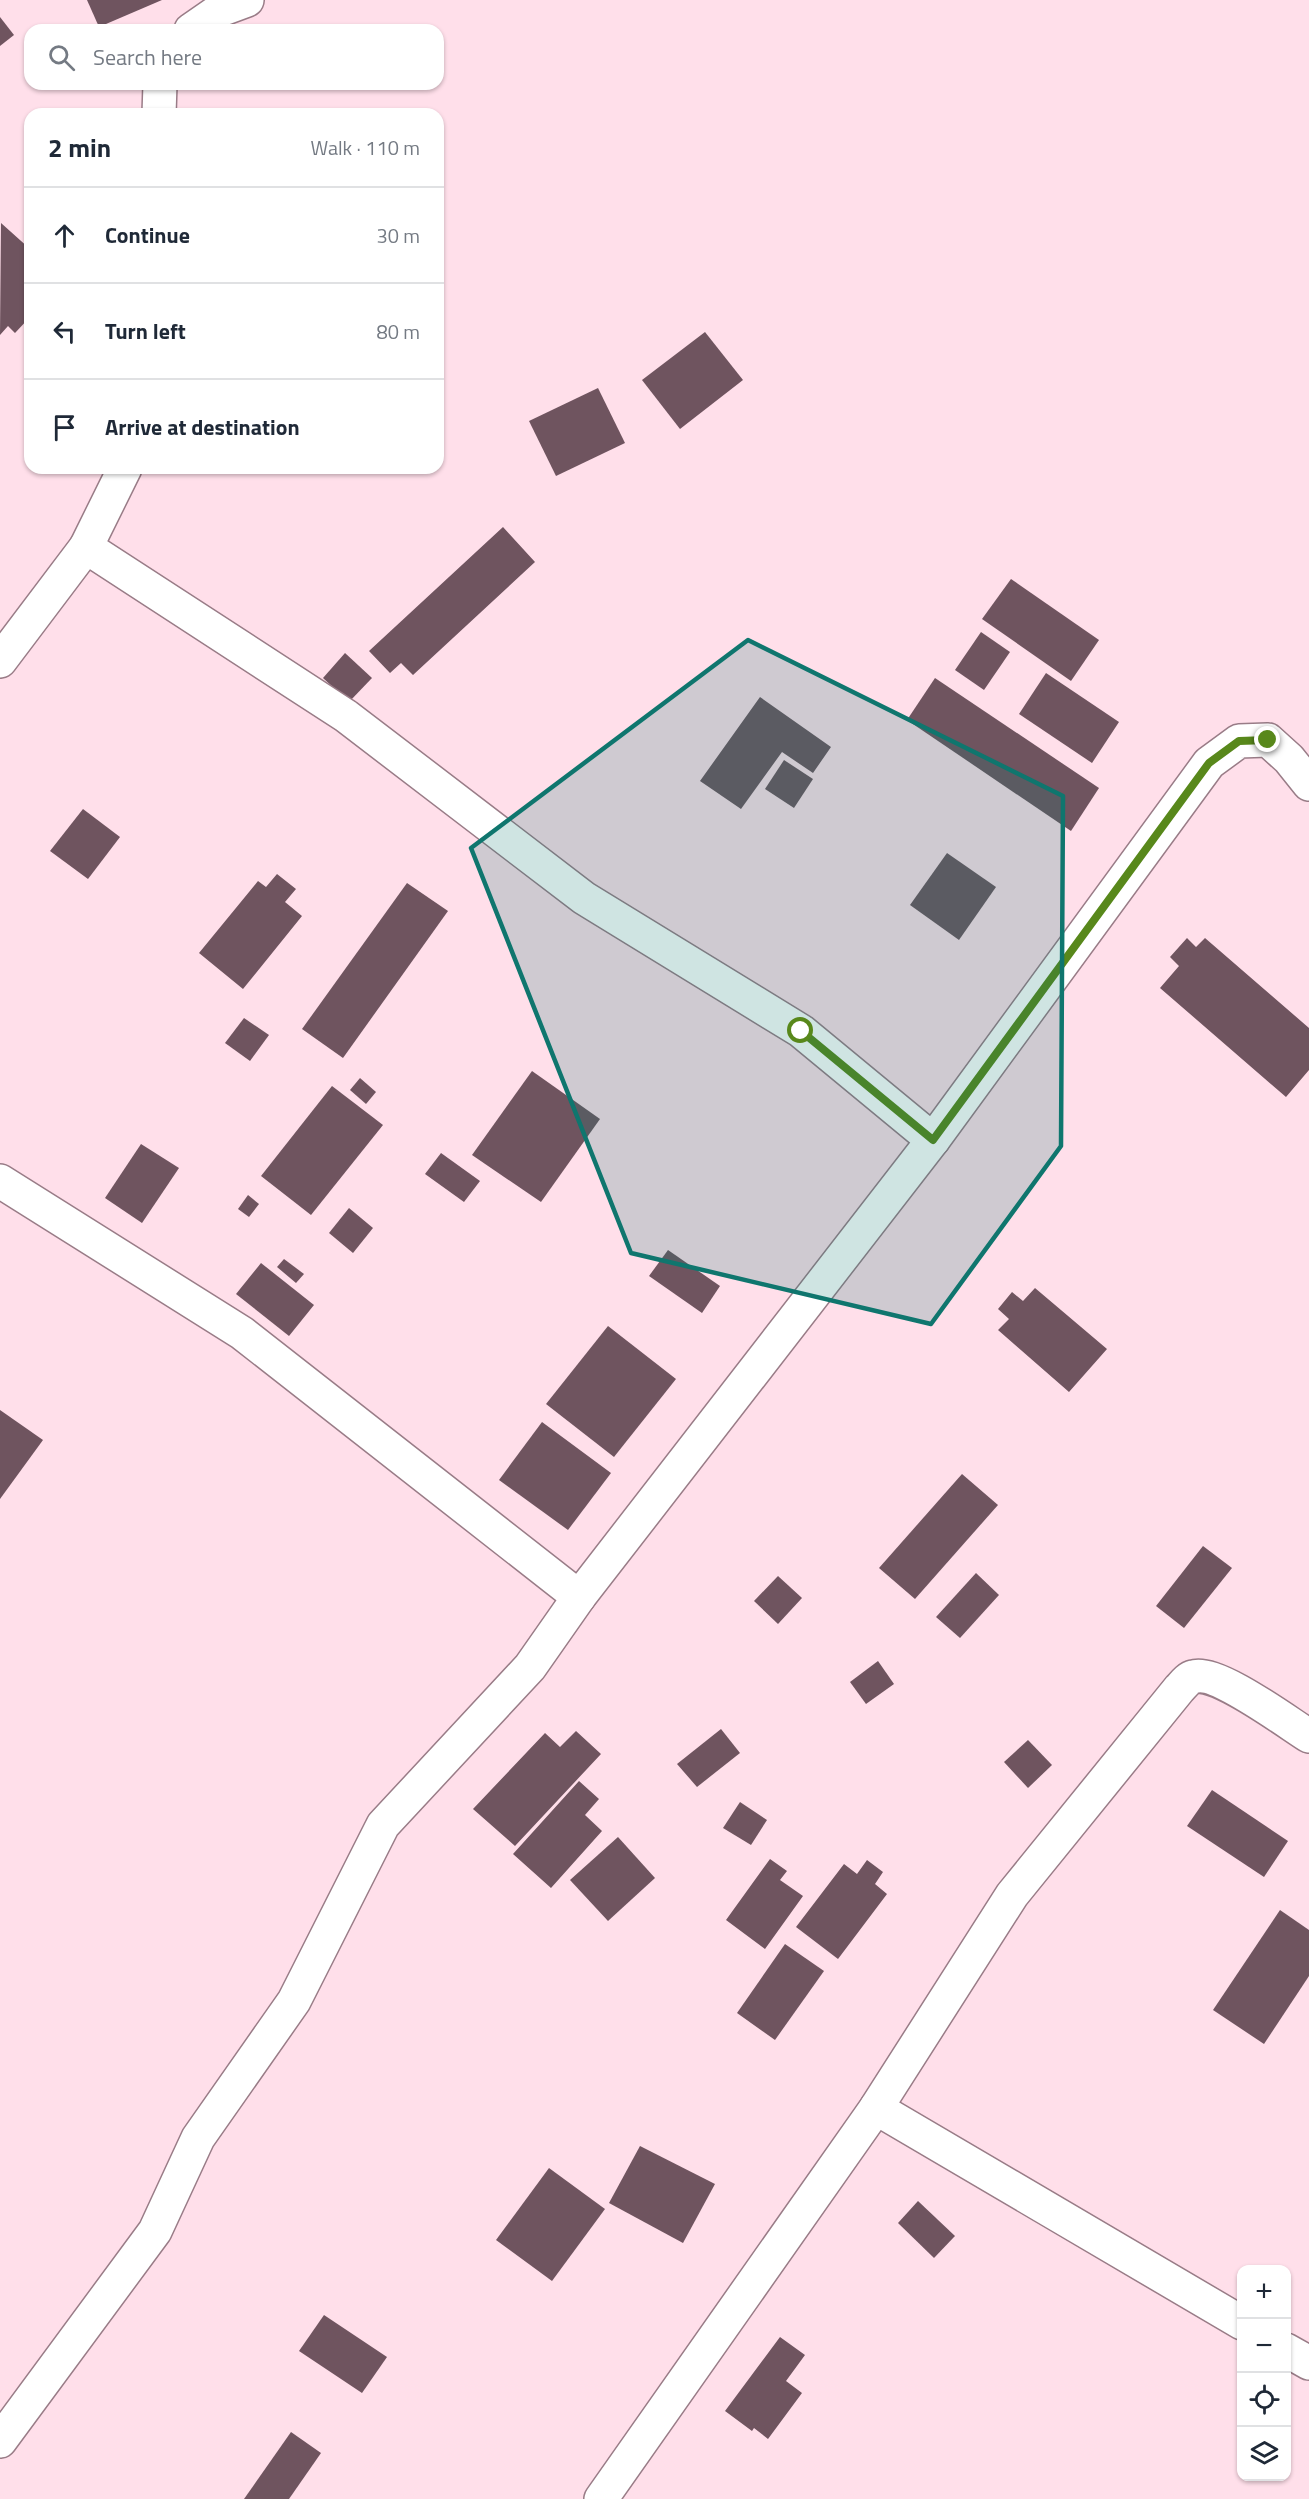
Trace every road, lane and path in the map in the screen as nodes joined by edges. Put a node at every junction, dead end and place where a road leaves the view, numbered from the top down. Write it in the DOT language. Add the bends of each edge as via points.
graph roads {
  1 [pos="247,0"];
  2 [pos="200,24"];
  3 [pos="160,90"];
  4 [pos="159,108"];
  5 [pos="122,474"];
  6 [pos="86,546"];
  7 [pos="0,661"];
  8 [pos="1309,783"];
  9 [pos="933,1140"];
  10 [pos="0,1181"];
  11 [pos="579,1597"];
  12 [pos="1309,1736"];
  13 [pos="876,2108"];
  14 [pos="1237,2320"];
  15 [pos="1291,2352"];
  16 [pos="1309,2363"];
  17 [pos="0,2441"];
  18 [pos="601,2499"];
  1 -- 2 [label="street" via="220,10"];
  3 -- 4 [label="street"];
  5 -- 6 [label="street"];
  6 -- 7 [label="street"];
  6 -- 9 [label="street" via="346,716 584,898 801,1031"];
  8 -- 9 [label="street" via="1268,740 1239,741 1209,763"];
  9 -- 11 [label="street"];
  10 -- 11 [label="street" via="242,1333"];
  11 -- 17 [label="street" via="530,1667 383,1825 294,2001 198,2138 155,2231"];
  12 -- 13 [label="street" via="1212,1677 1193,1677 1179,1689 1011,1895"];
  13 -- 14 [label="street"];
  13 -- 18 [label="street"];
  15 -- 16 [label="street"];
}
